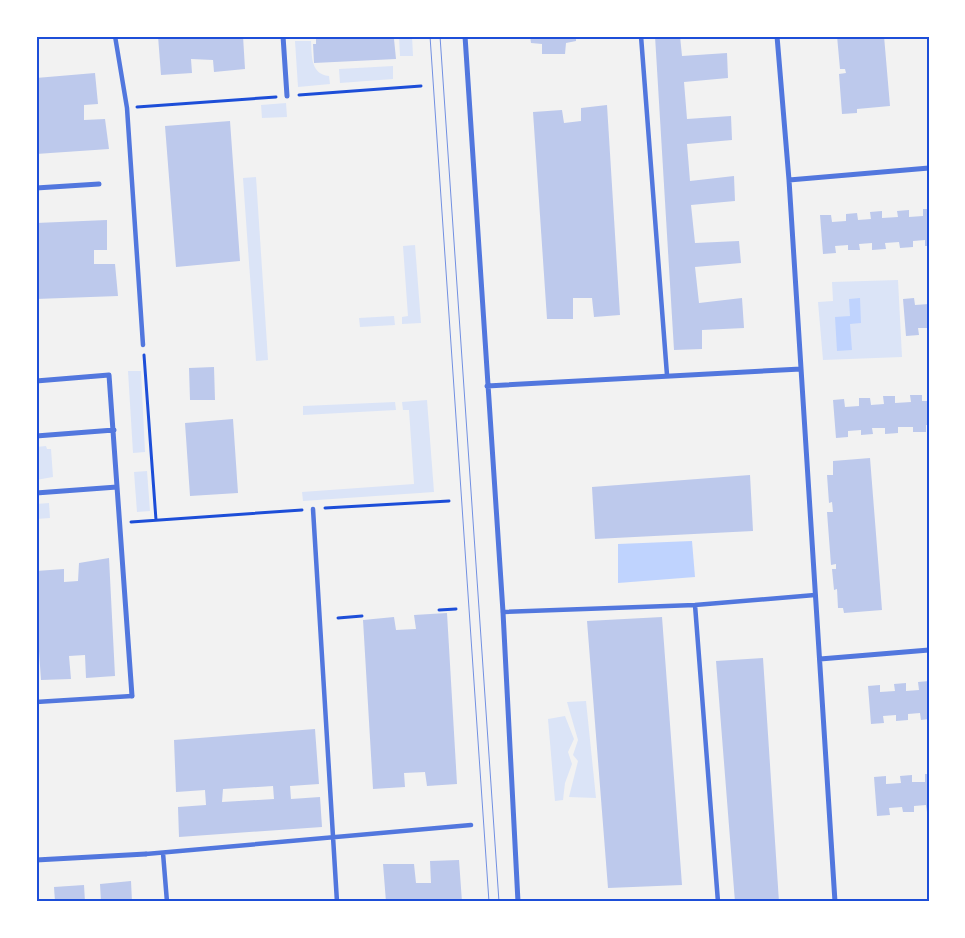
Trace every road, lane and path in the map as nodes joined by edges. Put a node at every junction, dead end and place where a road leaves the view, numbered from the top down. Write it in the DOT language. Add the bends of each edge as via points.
graph roads {
  1 [pos="115,36"];
  2 [pos="283,36"];
  3 [pos="465,36"];
  4 [pos="641,36"];
  5 [pos="778,36"];
  6 [pos="287,96"];
  7 [pos="929,168"];
  8 [pos="789,180"];
  9 [pos="99,184"];
  10 [pos="36,188"];
  11 [pos="143,345"];
  12 [pos="801,369"];
  13 [pos="667,375"];
  14 [pos="36,381"];
  15 [pos="487,386"];
  16 [pos="114,430"];
  17 [pos="36,436"];
  18 [pos="117,487"];
  19 [pos="36,492"];
  20 [pos="449,501"];
  21 [pos="313,509"];
  22 [pos="156,520"];
  23 [pos="120,523"];
  24 [pos="815,595"];
  25 [pos="695,604"];
  26 [pos="456,609"];
  27 [pos="439,610"];
  28 [pos="503,612"];
  29 [pos="362,616"];
  30 [pos="338,618"];
  31 [pos="929,650"];
  32 [pos="820,660"];
  33 [pos="132,696"];
  34 [pos="36,702"];
  35 [pos="471,824"];
  36 [pos="334,838"];
  37 [pos="163,853"];
  38 [pos="146,854"];
  39 [pos="36,860"];
  40 [pos="167,902"];
  41 [pos="337,902"];
  42 [pos="518,902"];
  43 [pos="718,902"];
  44 [pos="835,902"];
  1 -- 11 [label="street" via="127,108"];
  2 -- 6 [label="street"];
  3 -- 15 [label="street"];
  4 -- 13 [label="street"];
  5 -- 8 [label="street"];
  7 -- 8 [label="street"];
  8 -- 12 [label="street"];
  9 -- 10 [label="street"];
  11 -- 22 [label="path"];
  12 -- 13 [label="street"];
  12 -- 24 [label="street"];
  13 -- 15 [label="street"];
  14 -- 16 [label="street" via="110,375"];
  15 -- 28 [label="street"];
  16 -- 17 [label="street"];
  16 -- 18 [label="street"];
  18 -- 19 [label="street"];
  18 -- 23 [label="street"];
  20 -- 21 [label="path"];
  21 -- 22 [label="path"];
  21 -- 36 [label="street"];
  22 -- 23 [label="path"];
  23 -- 33 [label="street"];
  24 -- 25 [label="street"];
  24 -- 32 [label="street"];
  25 -- 28 [label="street"];
  25 -- 43 [label="street"];
  26 -- 27 [label="path"];
  28 -- 42 [label="street"];
  29 -- 30 [label="path"];
  31 -- 32 [label="street"];
  32 -- 44 [label="street"];
  33 -- 34 [label="street"];
  35 -- 36 [label="street"];
  36 -- 37 [label="street"];
  36 -- 41 [label="street"];
  37 -- 38 [label="street"];
  37 -- 40 [label="street"];
  38 -- 39 [label="street"];
}
